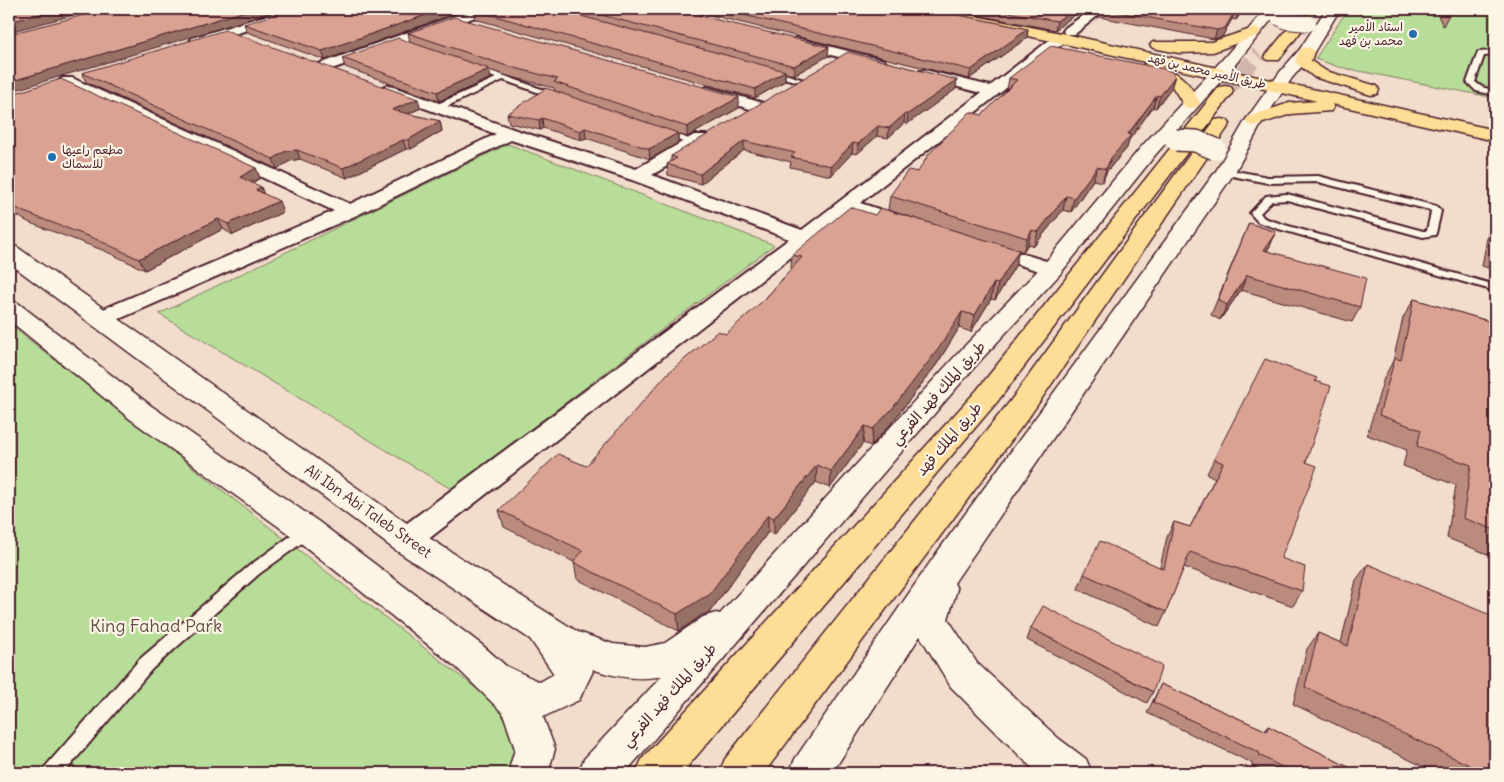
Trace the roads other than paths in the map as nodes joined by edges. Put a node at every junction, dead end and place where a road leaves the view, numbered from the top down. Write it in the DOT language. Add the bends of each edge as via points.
graph roads {
  1 [pos="301,9"];
  2 [pos="484,9"];
  3 [pos="918,9"];
  4 [pos="969,9"];
  5 [pos="1100,9"];
  6 [pos="1292,9"];
  7 [pos="672,10"];
  8 [pos="1275,12"];
  9 [pos="697,14"];
  10 [pos="1320,14"];
  11 [pos="455,19"];
  12 [pos="483,27"];
  13 [pos="227,32"];
  14 [pos="1066,34"];
  15 [pos="780,38"];
  16 [pos="1090,40"];
  17 [pos="254,41"];
  18 [pos="394,41"];
  19 [pos="180,46"];
  20 [pos="412,47"];
  21 [pos="1306,52"];
  22 [pos="1495,52"];
  23 [pos="845,54"];
  24 [pos="307,60"];
  25 [pos="1270,61"];
  26 [pos="466,66"];
  27 [pos="891,66"];
  28 [pos="324,67"];
  29 [pos="762,70"];
  30 [pos="909,70"];
  31 [pos="86,75"];
  32 [pos="352,77"];
  33 [pos="502,78"];
  34 [pos="800,80"];
  35 [pos="68,81"];
  36 [pos="1228,81"];
  37 [pos="371,84"];
  38 [pos="51,86"];
  39 [pos="691,87"];
  40 [pos="992,91"];
  41 [pos="1495,93"];
  42 [pos="566,99"];
  43 [pos="1191,103"];
  44 [pos="757,106"];
  45 [pos="436,108"];
  46 [pos="1422,113"];
  47 [pos="741,115"];
  48 [pos="1254,121"];
  49 [pos="1495,121"];
  50 [pos="658,130"];
  51 [pos="510,134"];
  52 [pos="710,134"];
  53 [pos="1495,136"];
  54 [pos="694,143"];
  55 [pos="1149,150"];
  56 [pos="1220,160"];
  57 [pos="638,176"];
  58 [pos="846,205"];
  59 [pos="350,211"];
  60 [pos="930,231"];
  61 [pos="804,238"];
  62 [pos="968,243"];
  63 [pos="9,252"];
  64 [pos="1052,269"];
  65 [pos="1495,288"];
  66 [pos="9,308"];
  67 [pos="102,318"];
  68 [pos="308,531"];
  69 [pos="406,540"];
  70 [pos="948,564"];
  71 [pos="750,605"];
  72 [pos="536,626"];
  73 [pos="488,674"];
  74 [pos="52,773"];
  75 [pos="528,773"];
  76 [pos="598,773"];
  77 [pos="656,773"];
  78 [pos="739,773"];
  79 [pos="809,773"];
  80 [pos="1072,773"];
  1 -- 13 [label="street"];
  2 -- 11 [label="street"];
  3 -- 14 [label="highway, طريق الأمير محمد بن فهد"];
  4 -- 14 [label="highway, طريق الأمير محمد بن فهد"];
  5 -- 14 [label="street"];
  6 -- 25 [label="highway"];
  7 -- 9 [label="street"];
  8 -- 10 [label="main road, bridge" via="1287,21"];
  8 -- 25 [label="main road, طريق الملك فهد الفرعي"];
  10 -- 21 [label="main road, طريق الملك فهد الفرعي"];
  10 -- 25 [label="highway"];
  11 -- 12 [label="street"];
  11 -- 18 [label="street"];
  13 -- 17 [label="street"];
  13 -- 19 [label="street"];
  14 -- 16 [label="highway, طريق الأمير محمد بن فهد"];
  14 -- 40 [label="street"];
  15 -- 23 [label="street"];
  16 -- 25 [label="highway" via="1213,47"];
  16 -- 36 [label="highway, طريق الأمير محمد بن فهد"];
  16 -- 43 [label="highway" via="1127,62 1163,72 1183,85"];
  18 -- 20 [label="lane"];
  18 -- 28 [label="street"];
  21 -- 25 [label="main road, طريق الملك فهد الفرعي"];
  21 -- 46 [label="highway" via="1302,62 1320,74 1394,96"];
  22 -- 41 [label="lane" via="1481,54 1470,82 1479,89"];
  23 -- 27 [label="street"];
  23 -- 34 [label="street"];
  24 -- 28 [label="street"];
  25 -- 36 [label="main road, طريق الملك فهد الفرعي"];
  25 -- 36 [label="highway, طريق الأمير محمد بن فهد"];
  25 -- 46 [label="highway, طريق الأمير محمد بن فهد"];
  25 -- 48 [label="main road, طريق الملك فهد الفرعي"];
  26 -- 33 [label="lane"];
  28 -- 32 [label="street"];
  29 -- 34 [label="lane"];
  30 -- 40 [label="street"];
  31 -- 35 [label="street"];
  33 -- 42 [label="lane"];
  33 -- 45 [label="lane"];
  34 -- 44 [label="street"];
  35 -- 38 [label="street"];
  35 -- 59 [label="street"];
  36 -- 43 [label="main road, طريق الملك فهد الفرعي"];
  36 -- 77 [label="highway, طريق الملك فهد" via="988,396"];
  36 -- 78 [label="highway" via="1021,407"];
  37 -- 45 [label="street"];
  39 -- 44 [label="street"];
  40 -- 58 [label="street"];
  43 -- 55 [label="main road, طريق الملك فهد الفرعي"];
  44 -- 47 [label="street"];
  45 -- 51 [label="street"];
  46 -- 48 [label="highway" via="1311,105 1279,110"];
  46 -- 49 [label="highway, طريق الأمير محمد بن فهد"];
  46 -- 53 [label="highway, طريق الأمير محمد بن فهد"];
  48 -- 56 [label="main road, طريق الملك فهد الفرعي"];
  50 -- 54 [label="lane"];
  51 -- 57 [label="street"];
  51 -- 59 [label="street"];
  52 -- 54 [label="street"];
  54 -- 57 [label="street"];
  55 -- 56 [label="main road, bridge" via="1176,140 1194,140 1204,143"];
  55 -- 64 [label="main road, طريق الملك فهد الفرعي"];
  56 -- 65 [label="lane" via="1268,180 1318,179 1426,205 1436,211 1431,233 1423,234 1287,197 1269,198 1255,213 1270,224"];
  56 -- 70 [label="main road, طريق الملك فهد الفرعي"];
  57 -- 61 [label="street"];
  58 -- 60 [label="street"];
  58 -- 61 [label="street"];
  59 -- 67 [label="street"];
  61 -- 69 [label="street"];
  62 -- 64 [label="street"];
  63 -- 67 [label="main road, Ali Ibn Abi Taleb Street"];
  64 -- 71 [label="main road, طريق الملك فهد الفرعي" via="969,357"];
  66 -- 68 [label="main road" via="140,412"];
  67 -- 69 [label="main road, Ali Ibn Abi Taleb Street"];
  68 -- 73 [label="main road"];
  68 -- 74 [label="lane" via="254,570 146,664"];
  69 -- 72 [label="main road, Ali Ibn Abi Taleb Street"];
  70 -- 79 [label="main road, طريق الملك فهد الفرعي"];
  70 -- 80 [label="main road" via="930,621 964,675 1044,752"];
  71 -- 72 [label="main road, Ali Ibn Abi Taleb Street" via="673,657 645,663 613,660 566,644"];
  71 -- 76 [label="main road, طريق الملك فهد الفرعي"];
  72 -- 73 [label="main road" via="574,671 566,688 540,701"];
  73 -- 75 [label="main road" via="519,703 535,749"];
}
